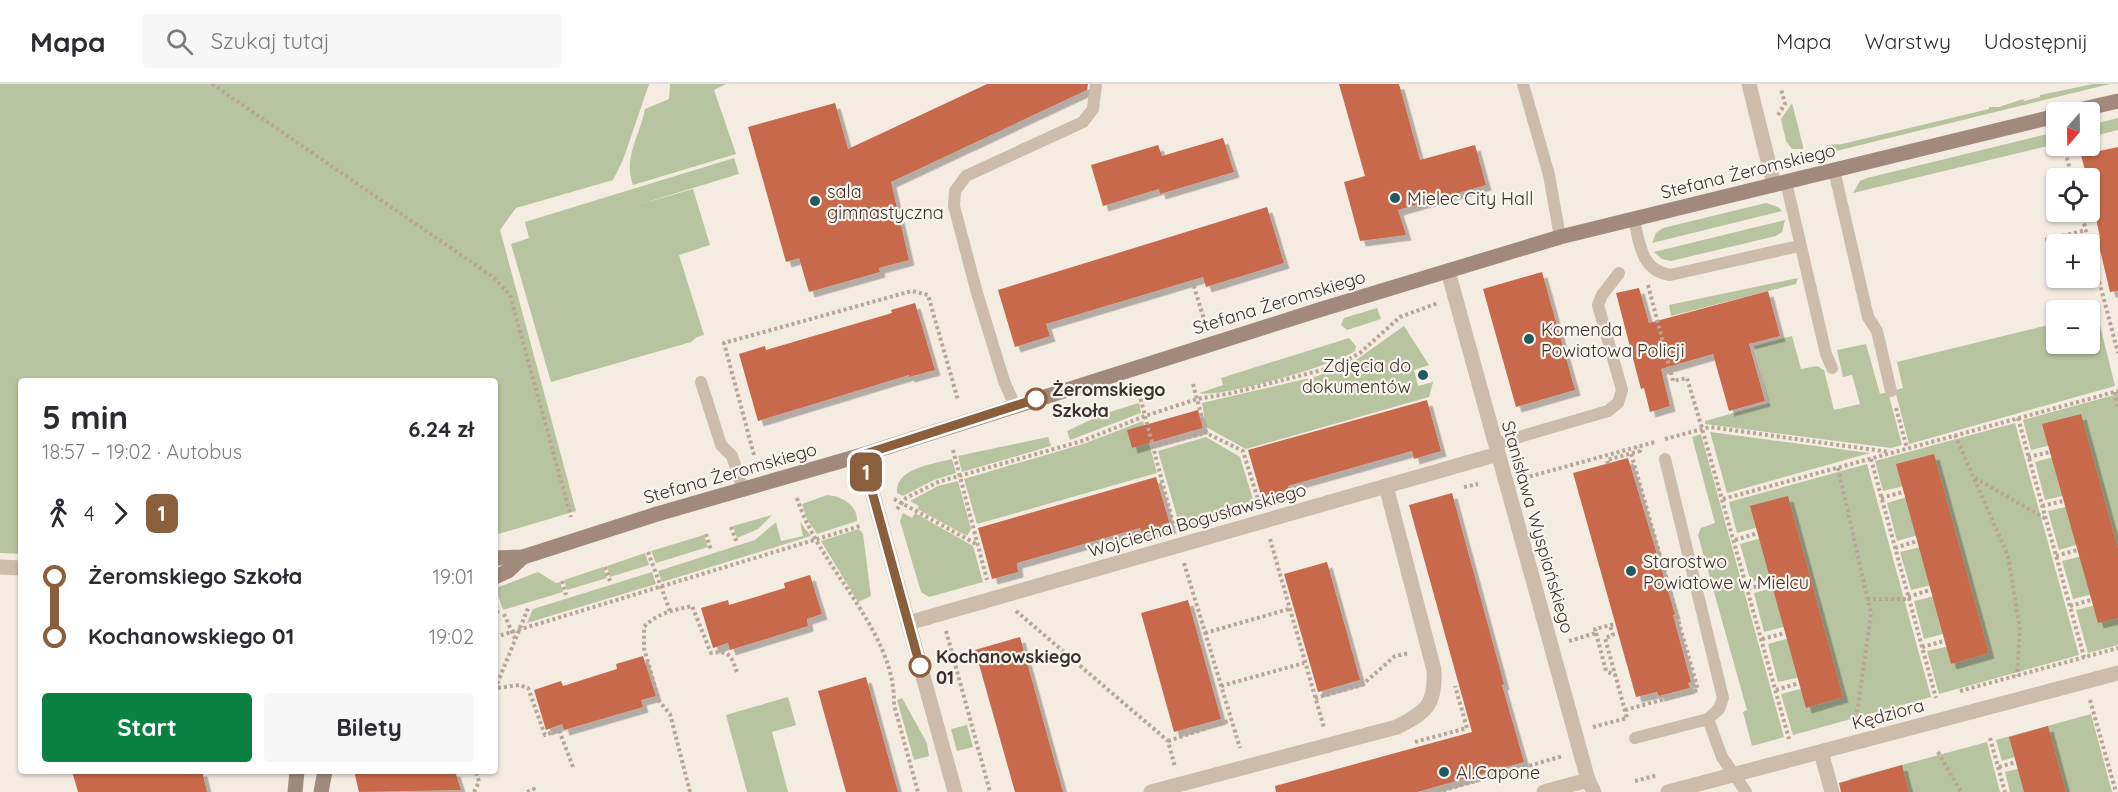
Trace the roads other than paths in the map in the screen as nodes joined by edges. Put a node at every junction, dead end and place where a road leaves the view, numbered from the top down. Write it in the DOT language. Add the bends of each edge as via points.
graph roads {
  1 [pos="1096,84"];
  2 [pos="1523,84"];
  3 [pos="1749,84"];
  4 [pos="2118,101"];
  5 [pos="2100,105"];
  6 [pos="2046,118"];
  7 [pos="1834,170"];
  8 [pos="1780,183"];
  9 [pos="1634,220"];
  10 [pos="1560,237"];
  11 [pos="1800,246"];
  12 [pos="1448,271"];
  13 [pos="1619,273"];
  14 [pos="1832,368"];
  15 [pos="701,382"];
  16 [pos="1891,391"];
  17 [pos="1015,406"];
  18 [pos="1496,449"];
  19 [pos="862,455"];
  20 [pos="1665,459"];
  21 [pos="1386,486"];
  22 [pos="743,489"];
  23 [pos="523,557"];
  24 [pos="498,558"];
  25 [pos="0,567"];
  26 [pos="18,568"];
  27 [pos="498,576"];
  28 [pos="908,623"];
  29 [pos="2118,673"];
  30 [pos="1708,719"];
  31 [pos="1635,738"];
  32 [pos="1821,752"];
  33 [pos="297,774"];
  34 [pos="324,774"];
  35 [pos="1735,774"];
  36 [pos="1591,786"];
  37 [pos="295,792"];
  38 [pos="321,792"];
  39 [pos="955,792"];
  40 [pos="1151,792"];
  41 [pos="1544,792"];
  42 [pos="1668,792"];
  43 [pos="1746,792"];
  44 [pos="1832,792"];
  1 -- 17 [label="lane" via="1093,109 1083,122 966,176 955,190 954,206 976,293"];
  2 -- 10 [label="lane" via="1550,175"];
  3 -- 8 [label="street"];
  4 -- 5 [label="street"];
  6 -- 7 [label="street, Stefana Żeromskiego"];
  7 -- 8 [label="street, Stefana Żeromskiego"];
  7 -- 16 [label="lane" via="1868,317 1877,331"];
  8 -- 9 [label="street, Stefana Żeromskiego"];
  8 -- 11 [label="lane"];
  9 -- 10 [label="street, Stefana Żeromskiego"];
  9 -- 11 [label="lane" via="1648,264 1657,273 1670,275"];
  10 -- 12 [label="street, Stefana Żeromskiego"];
  11 -- 14 [label="lane"];
  12 -- 17 [label="street, Stefana Żeromskiego"];
  12 -- 18 [label="street, Stanisława Wyspiańskiego"];
  13 -- 18 [label="lane" via="1598,305 1622,390 1618,403 1608,411"];
  15 -- 22 [label="lane" via="721,445 732,456"];
  17 -- 19 [label="street, Stefana Żeromskiego"];
  18 -- 21 [label="street, Wojciecha Bogusławskiego"];
  18 -- 36 [label="street, Stanisława Wyspiańskiego"];
  19 -- 22 [label="street, Stefana Żeromskiego"];
  19 -- 28 [label="street"];
  20 -- 30 [label="lane" via="1724,698"];
  21 -- 28 [label="street, Wojciecha Bogusławskiego"];
  21 -- 40 [label="street" via="1428,648 1435,689 1432,702 1419,716 1397,727"];
  22 -- 23 [label="street, Stefana Żeromskiego"];
  23 -- 24 [label="street, Stefana Żeromskiego"];
  23 -- 27 [label="street, Stefana Żeromskiego"];
  25 -- 26 [label="street"];
  28 -- 39 [label="street"];
  29 -- 32 [label="street, Kędziora"];
  30 -- 31 [label="lane"];
  30 -- 35 [label="lane" via="1722,758"];
  32 -- 35 [label="street, Kędziora"];
  32 -- 44 [label="street"];
  33 -- 37 [label="street"];
  34 -- 38 [label="street"];
  35 -- 42 [label="street, Kędziora"];
  35 -- 43 [label="lane"];
  36 -- 41 [label="street"];
}
